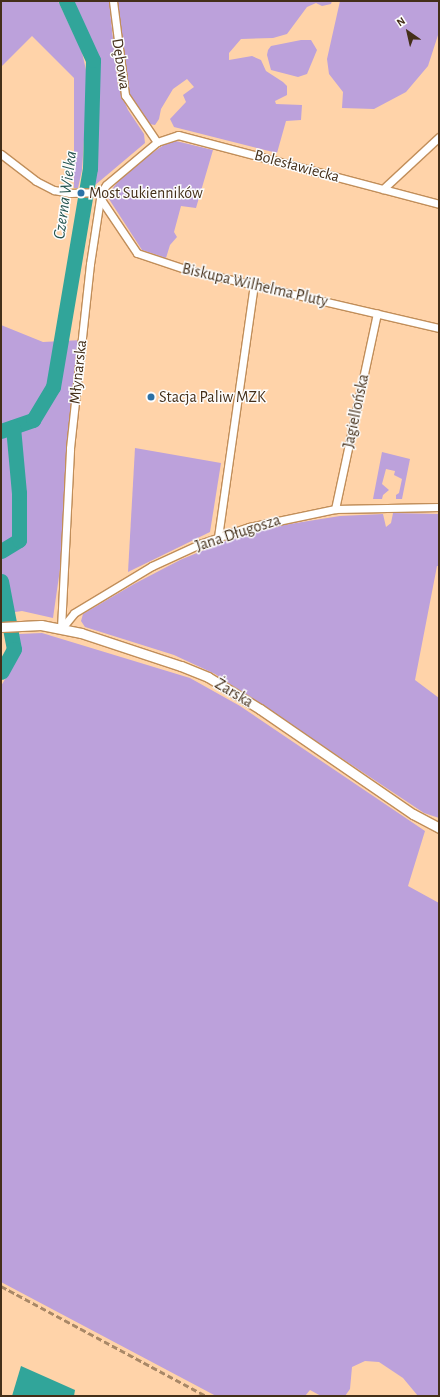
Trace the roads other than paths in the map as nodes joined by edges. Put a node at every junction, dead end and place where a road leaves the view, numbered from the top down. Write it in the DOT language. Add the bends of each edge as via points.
graph roads {
  1 [pos="113,1"];
  2 [pos="439,137"];
  3 [pos="157,142"];
  4 [pos="1,154"];
  5 [pos="383,189"];
  6 [pos="98,194"];
  7 [pos="439,204"];
  8 [pos="254,285"];
  9 [pos="377,313"];
  10 [pos="439,328"];
  11 [pos="439,507"];
  12 [pos="335,509"];
  13 [pos="218,537"];
  14 [pos="1,627"];
  15 [pos="61,628"];
  16 [pos="439,828"];
  1 -- 3 [label="street, Dębowa" via="125,95"];
  2 -- 5 [label="street"];
  3 -- 5 [label="street, Bolesławiecka" via="172,135 184,135"];
  3 -- 6 [label="street"];
  4 -- 6 [label="street" via="36,181 54,190"];
  5 -- 7 [label="street, Bolesławiecka"];
  6 -- 8 [label="street, Biskupa Wilhelma Pluty" via="137,253 185,269"];
  6 -- 15 [label="street, Młynarska" via="70,448"];
  8 -- 9 [label="street, Biskupa Wilhelma Pluty"];
  8 -- 13 [label="street"];
  9 -- 10 [label="street, Biskupa Wilhelma Pluty"];
  9 -- 12 [label="street, Jagiellońska"];
  11 -- 12 [label="street, Jana Długosza"];
  12 -- 13 [label="street, Jana Długosza" via="277,520"];
  13 -- 15 [label="street, Jana Długosza" via="158,563 111,589 74,613"];
  14 -- 15 [label="street, Żarska" via="20,624"];
  15 -- 16 [label="street, Żarska" via="181,666 221,684 413,814"];
}
